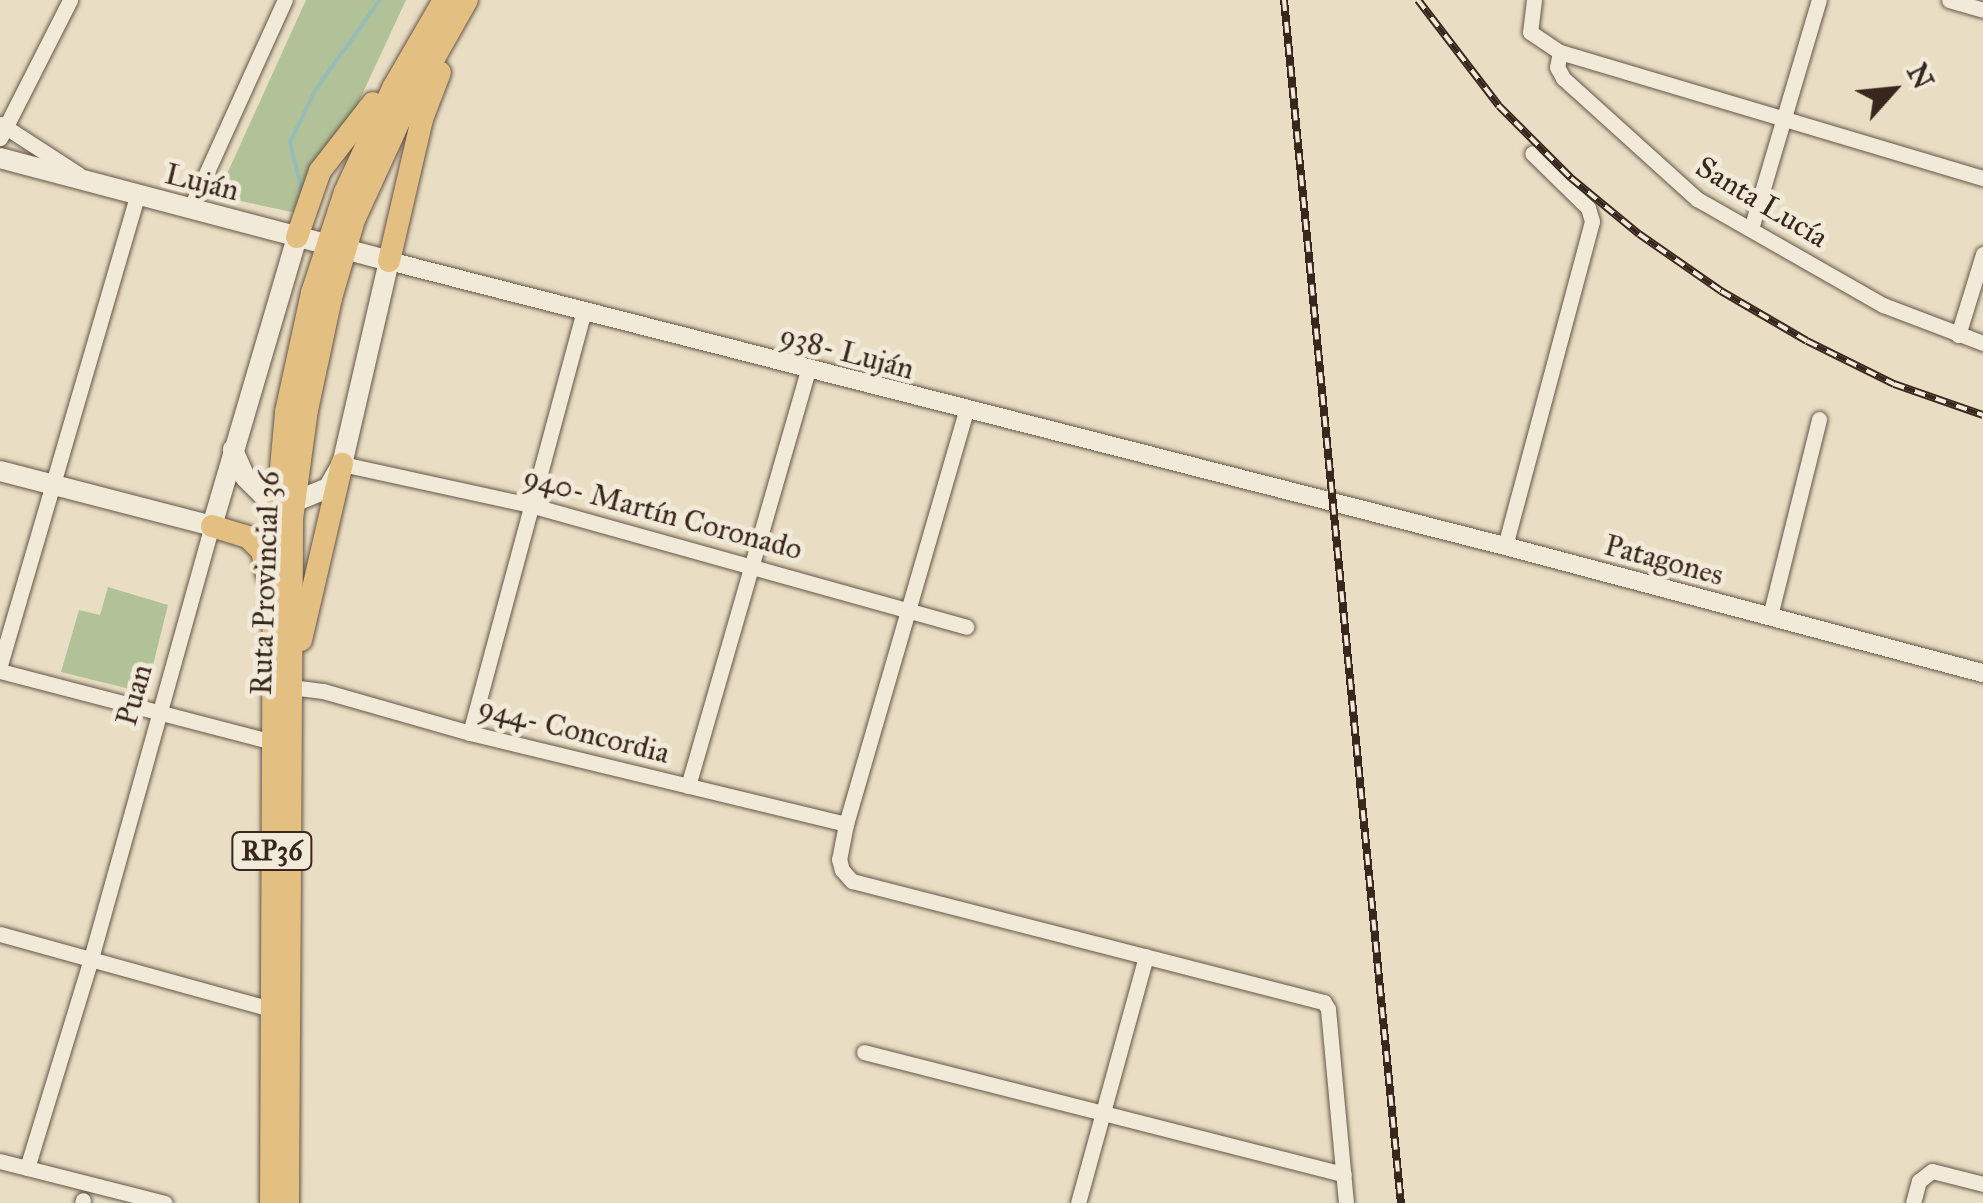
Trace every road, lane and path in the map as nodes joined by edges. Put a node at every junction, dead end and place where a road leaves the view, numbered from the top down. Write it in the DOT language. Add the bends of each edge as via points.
graph roads {
  1 [pos="70,0"];
  2 [pos="286,0"];
  3 [pos="467,0"];
  4 [pos="482,0"];
  5 [pos="1534,0"];
  6 [pos="1819,0"];
  7 [pos="1949,0"];
  8 [pos="438,9"];
  9 [pos="1983,10"];
  10 [pos="1560,52"];
  11 [pos="1784,121"];
  12 [pos="2,130"];
  13 [pos="1532,154"];
  14 [pos="0,158"];
  15 [pos="1983,178"];
  16 [pos="94,184"];
  17 [pos="138,196"];
  18 [pos="190,209"];
  19 [pos="1751,229"];
  20 [pos="297,237"];
  21 [pos="335,246"];
  22 [pos="1983,254"];
  23 [pos="389,261"];
  24 [pos="584,311"];
  25 [pos="1958,335"];
  26 [pos="1983,344"];
  27 [pos="808,370"];
  28 [pos="966,411"];
  29 [pos="1819,419"];
  30 [pos="233,450"];
  31 [pos="342,464"];
  32 [pos="0,471"];
  33 [pos="52,484"];
  34 [pos="285,500"];
  35 [pos="1331,501"];
  36 [pos="530,505"];
  37 [pos="212,526"];
  38 [pos="1505,546"];
  39 [pos="752,565"];
  40 [pos="909,608"];
  41 [pos="1770,616"];
  42 [pos="274,617"];
  43 [pos="966,627"];
  44 [pos="0,668"];
  45 [pos="1983,673"];
  46 [pos="290,687"];
  47 [pos="160,713"];
  48 [pos="470,733"];
  49 [pos="272,742"];
  50 [pos="688,786"];
  51 [pos="846,824"];
  52 [pos="0,934"];
  53 [pos="1146,956"];
  54 [pos="90,962"];
  55 [pos="272,1009"];
  56 [pos="864,1052"];
  57 [pos="1101,1112"];
  58 [pos="0,1161"];
  59 [pos="27,1168"];
  60 [pos="1344,1174"];
  61 [pos="1983,1184"];
  62 [pos="165,1203"];
  63 [pos="270,1203"];
  64 [pos="288,1203"];
  65 [pos="1078,1203"];
  66 [pos="1346,1203"];
  67 [pos="1914,1203"];
  1 -- 12 [label="street"];
  2 -- 18 [label="street"];
  3 -- 21 [label="main road, Ruta Provincial 36 / RP36"];
  4 -- 23 [label="main road" via="431,91"];
  5 -- 10 [label="street" via="1530,32"];
  6 -- 11 [label="street"];
  7 -- 9 [label="street"];
  8 -- 20 [label="main road" via="320,172"];
  8 -- 21 [label="main road, Ruta Provincial 36 / RP36" via="368,139"];
  10 -- 11 [label="street"];
  10 -- 19 [label="street, Santa Lucía" via="1562,78 1697,198"];
  11 -- 15 [label="street"];
  11 -- 19 [label="street"];
  12 -- 16 [label="street"];
  13 -- 38 [label="street" via="1588,208 1592,221"];
  14 -- 16 [label="main road, Luján"];
  16 -- 17 [label="main road, Luján"];
  17 -- 18 [label="main road, Luján"];
  17 -- 33 [label="street"];
  18 -- 20 [label="main road, Luján"];
  19 -- 25 [label="street, Santa Lucía" via="1883,305"];
  20 -- 21 [label="main road, Luján"];
  20 -- 30 [label="main road, Puan"];
  21 -- 23 [label="main road, Luján"];
  21 -- 34 [label="main road, Ruta Provincial 36 / RP36"];
  22 -- 25 [label="street"];
  23 -- 24 [label="street, 938- Luján"];
  23 -- 31 [label="main road"];
  24 -- 27 [label="street, 938- Luján"];
  24 -- 36 [label="street"];
  25 -- 26 [label="street, Santa Lucía"];
  27 -- 28 [label="street, 938- Luján"];
  27 -- 39 [label="street"];
  28 -- 35 [label="street, 938- Luján"];
  28 -- 40 [label="street"];
  29 -- 41 [label="street"];
  30 -- 34 [label="main road" via="255,490"];
  30 -- 37 [label="main road, Puan"];
  31 -- 34 [label="main road" via="328,488"];
  31 -- 36 [label="street, 940- Martín Coronado"];
  31 -- 46 [label="main road"];
  32 -- 33 [label="main road"];
  33 -- 37 [label="main road"];
  33 -- 44 [label="street"];
  34 -- 42 [label="main road, Ruta Provincial 36 / RP36"];
  34 -- 46 [label="main road, Ruta Provincial 36 / RP36"];
  35 -- 38 [label="street, Patagones"];
  36 -- 39 [label="street, 940- Martín Coronado"];
  36 -- 48 [label="street"];
  37 -- 42 [label="main road" via="248,537 262,552"];
  37 -- 47 [label="street, Puan"];
  38 -- 41 [label="street, Patagones"];
  39 -- 40 [label="street, 940- Martín Coronado"];
  39 -- 50 [label="street"];
  40 -- 43 [label="street, 940- Martín Coronado"];
  40 -- 51 [label="street"];
  41 -- 45 [label="street, Patagones"];
  42 -- 49 [label="main road, Ruta Provincial 36 / RP36"];
  44 -- 47 [label="street"];
  46 -- 48 [label="street, 944- Concordia"];
  46 -- 64 [label="main road, Ruta Provincial 36 / RP36"];
  47 -- 49 [label="street"];
  47 -- 54 [label="street, Puan"];
  48 -- 50 [label="street, 944- Concordia"];
  49 -- 55 [label="main road, Ruta Provincial 36 / RP36"];
  50 -- 51 [label="street, 944- Concordia"];
  51 -- 53 [label="street" via="839,859 852,880"];
  52 -- 54 [label="street"];
  53 -- 57 [label="street"];
  53 -- 60 [label="street" via="1324,1002"];
  54 -- 55 [label="street"];
  54 -- 59 [label="street, Puan"];
  55 -- 63 [label="main road, Ruta Provincial 36 / RP36"];
  56 -- 57 [label="street"];
  57 -- 60 [label="street"];
  57 -- 65 [label="street"];
  58 -- 59 [label="street"];
  59 -- 62 [label="street"];
  60 -- 66 [label="street"];
  61 -- 67 [label="street" via="1932,1171 1919,1181"];
}
